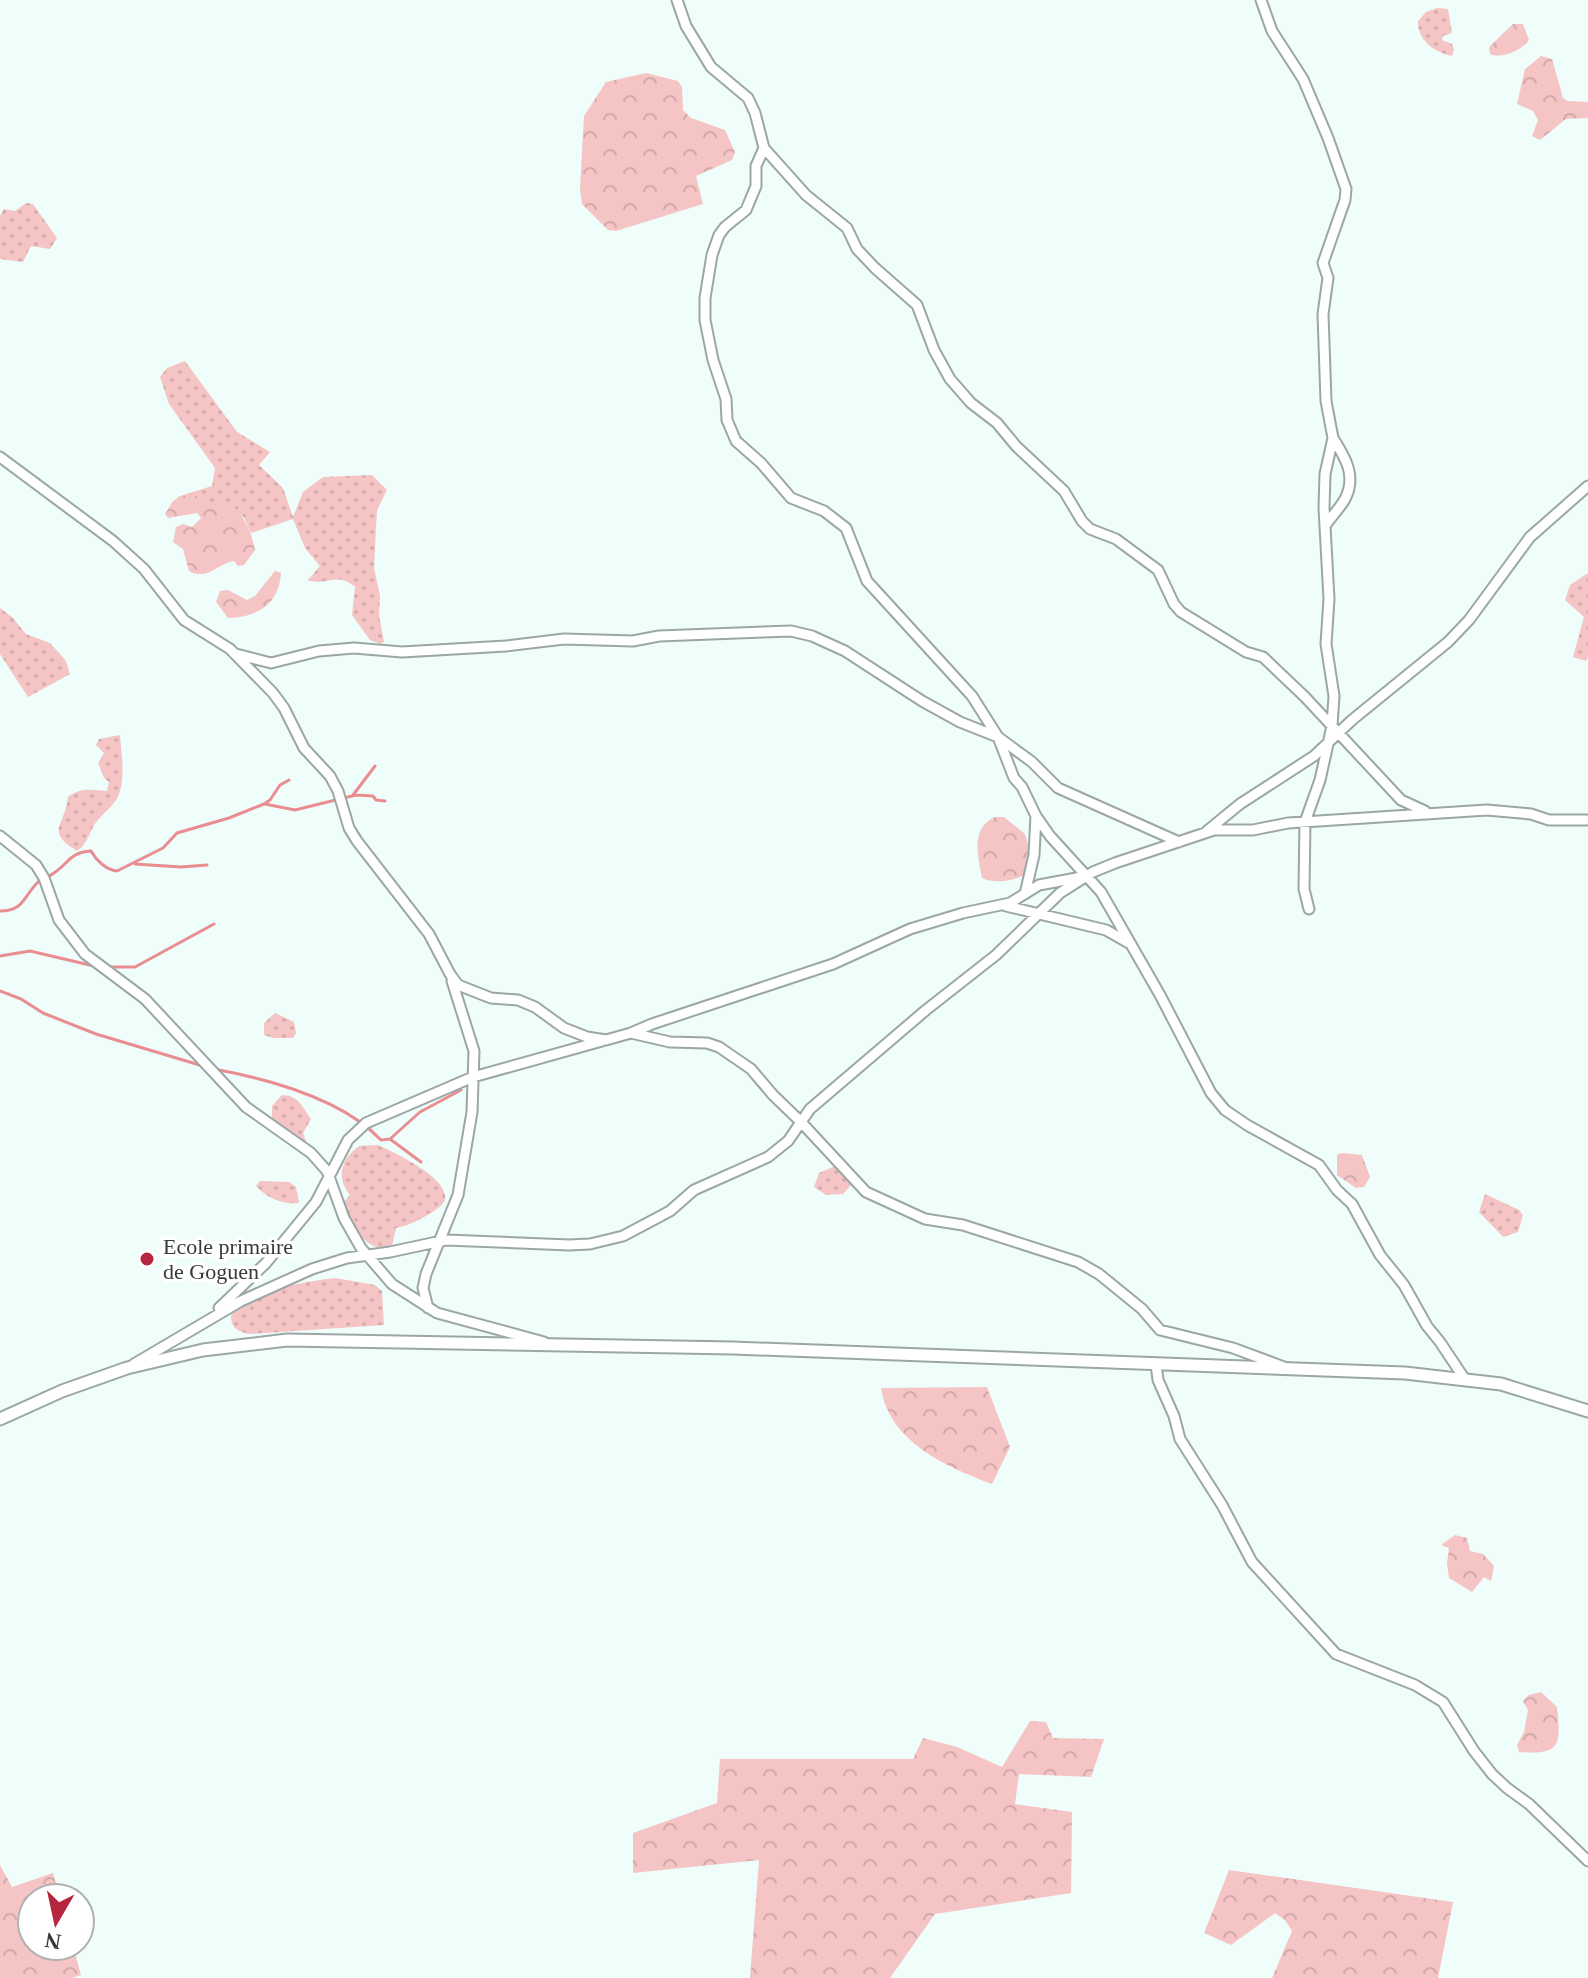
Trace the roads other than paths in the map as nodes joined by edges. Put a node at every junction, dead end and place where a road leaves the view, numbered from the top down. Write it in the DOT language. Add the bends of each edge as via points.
graph roads {
  1 [pos="677,0"];
  2 [pos="1261,0"];
  3 [pos="764,148"];
  4 [pos="1333,438"];
  5 [pos="0,457"];
  6 [pos="1588,486"];
  7 [pos="1324,529"];
  8 [pos="234,654"];
  9 [pos="1335,730"];
  10 [pos="998,737"];
  11 [pos="1327,744"];
  12 [pos="1430,812"];
  13 [pos="1036,816"];
  14 [pos="1588,820"];
  15 [pos="1305,822"];
  16 [pos="1204,833"];
  17 [pos="0,836"];
  18 [pos="1179,842"];
  19 [pos="1088,875"];
  20 [pos="1025,894"];
  21 [pos="1003,905"];
  22 [pos="1309,909"];
  23 [pos="1041,913"];
  24 [pos="1131,945"];
  25 [pos="450,974"];
  26 [pos="631,1033"];
  27 [pos="606,1040"];
  28 [pos="473,1077"];
  29 [pos="801,1122"];
  30 [pos="330,1176"];
  31 [pos="439,1241"];
  32 [pos="365,1254"];
  33 [pos="428,1308"];
  34 [pos="201,1323"];
  35 [pos="556,1345"];
  36 [pos="1156,1364"];
  37 [pos="127,1368"];
  38 [pos="1291,1369"];
  39 [pos="1464,1378"];
  40 [pos="1588,1411"];
  41 [pos="3,1416"];
  42 [pos="1588,1861"];
  1 -- 3 [label="street" via="711,67 748,98"];
  2 -- 4 [label="street" via="1272,31 1303,79 1346,189 1323,263 1328,278 1323,314 1326,401"];
  3 -- 9 [label="street" via="806,195 847,228 875,268 917,305 950,379 1064,491 1082,521 1143,557 1158,570 1181,612 1263,657"];
  3 -- 10 [label="street" via="746,210 719,235 705,298 705,320 730,430 791,498 824,511 846,528 867,581 972,696"];
  4 -- 7 [label="street" via="1325,474"];
  4 -- 7 [label="street" via="1350,466 1349,485"];
  5 -- 8 [label="street" via="113,541 144,569 184,620"];
  6 -- 9 [label="street" via="1530,537 1448,642"];
  7 -- 9 [label="street" via="1326,644"];
  8 -- 10 [label="street" via="271,663 354,648 413,652 564,639 633,641 791,631 845,651 948,715"];
  8 -- 25 [label="street" via="273,693 304,748 330,776 357,841 429,934"];
  9 -- 11 [label="street"];
  9 -- 12 [label="street" via="1401,800"];
  10 -- 13 [label="street"];
  10 -- 18 [label="street" via="1058,788"];
  11 -- 15 [label="street"];
  11 -- 16 [label="street"];
  12 -- 14 [label="street" via="1487,810"];
  12 -- 15 [label="street"];
  13 -- 19 [label="street"];
  13 -- 20 [label="street"];
  15 -- 16 [label="street"];
  15 -- 22 [label="street" via="1304,889"];
  16 -- 18 [label="street"];
  17 -- 30 [label="street" via="36,865 59,920 85,954 145,999 246,1107 311,1153"];
  18 -- 19 [label="street"];
  19 -- 20 [label="street" via="1049,882"];
  19 -- 23 [label="street"];
  19 -- 24 [label="street"];
  20 -- 21 [label="street"];
  21 -- 23 [label="street"];
  21 -- 26 [label="street" via="910,929 833,964"];
  23 -- 24 [label="street" via="1106,930"];
  23 -- 29 [label="street"];
  24 -- 39 [label="street" via="1211,1093 1247,1125 1319,1165 1352,1204 1380,1255"];
  25 -- 27 [label="street" via="472,992 518,1000 564,1028"];
  25 -- 28 [label="street" via="474,1051"];
  26 -- 27 [label="street"];
  26 -- 29 [label="street" via="719,1047 751,1069"];
  27 -- 28 [label="street"];
  28 -- 30 [label="street" via="366,1123 348,1140"];
  28 -- 31 [label="street" via="466,1158"];
  29 -- 31 [label="street" via="768,1157 694,1190 670,1211 623,1236 569,1245"];
  29 -- 38 [label="street" via="872,1196 925,1219 963,1225 1078,1262 1142,1309 1160,1330"];
  30 -- 32 [label="street" via="344,1218"];
  30 -- 34 [label="street" via="316,1202 266,1263"];
  31 -- 32 [label="street"];
  31 -- 33 [label="street" via="423,1288"];
  32 -- 33 [label="street" via="392,1284"];
  32 -- 34 [label="street" via="312,1269"];
  33 -- 35 [label="street"];
  34 -- 37 [label="street"];
  35 -- 36 [label="street"];
  35 -- 37 [label="street" via="287,1340 203,1350"];
  36 -- 38 [label="street"];
  36 -- 42 [label="street" via="1180,1439 1252,1562 1336,1654 1415,1685 1443,1702 1492,1774"];
  37 -- 41 [label="street"];
  38 -- 39 [label="street"];
  39 -- 40 [label="street"];
}
